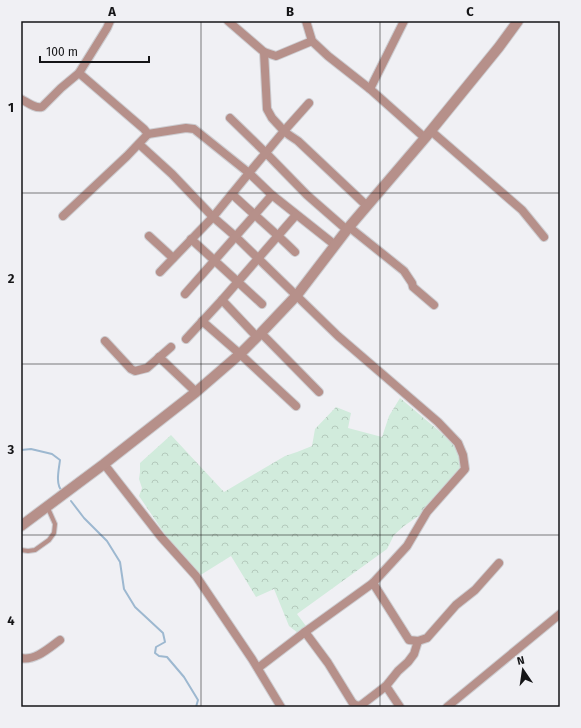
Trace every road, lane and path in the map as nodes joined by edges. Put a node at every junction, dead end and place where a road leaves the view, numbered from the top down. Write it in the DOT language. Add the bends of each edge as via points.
graph roads {
  1 [pos="110,21"];
  2 [pos="228,21"];
  3 [pos="306,21"];
  4 [pos="404,21"];
  5 [pos="518,21"];
  6 [pos="312,41"];
  7 [pos="264,52"];
  8 [pos="79,73"];
  9 [pos="370,89"];
  10 [pos="21,99"];
  11 [pos="309,103"];
  12 [pos="230,118"];
  13 [pos="284,131"];
  14 [pos="148,134"];
  15 [pos="428,135"];
  16 [pos="139,144"];
  17 [pos="266,153"];
  18 [pos="250,173"];
  19 [pos="232,194"];
  20 [pos="272,195"];
  21 [pos="367,206"];
  22 [pos="254,215"];
  23 [pos="296,215"];
  24 [pos="63,216"];
  25 [pos="213,217"];
  26 [pos="348,229"];
  27 [pos="278,235"];
  28 [pos="149,236"];
  29 [pos="235,236"];
  30 [pos="544,237"];
  31 [pos="191,239"];
  32 [pos="335,246"];
  33 [pos="295,252"];
  34 [pos="173,258"];
  35 [pos="258,258"];
  36 [pos="214,260"];
  37 [pos="160,272"];
  38 [pos="238,281"];
  39 [pos="184,294"];
  40 [pos="297,295"];
  41 [pos="222,300"];
  42 [pos="262,304"];
  43 [pos="434,305"];
  44 [pos="202,321"];
  45 [pos="259,335"];
  46 [pos="186,339"];
  47 [pos="105,341"];
  48 [pos="171,347"];
  49 [pos="240,354"];
  50 [pos="159,357"];
  51 [pos="196,392"];
  52 [pos="319,392"];
  53 [pos="296,406"];
  54 [pos="104,464"];
  55 [pos="47,506"];
  56 [pos="21,526"];
  57 [pos="21,550"];
  58 [pos="498,563"];
  59 [pos="373,583"];
  60 [pos="560,614"];
  61 [pos="305,632"];
  62 [pos="60,640"];
  63 [pos="418,641"];
  64 [pos="21,658"];
  65 [pos="258,668"];
  66 [pos="386,686"];
  67 [pos="282,707"];
  68 [pos="400,707"];
  69 [pos="447,707"];
  1 -- 8 [label="street"];
  2 -- 7 [label="street"];
  3 -- 6 [label="street"];
  4 -- 9 [label="street"];
  5 -- 15 [label="street"];
  6 -- 7 [label="street" via="276,56"];
  6 -- 9 [label="street"];
  7 -- 13 [label="street" via="267,109"];
  8 -- 10 [label="street" via="42,107 36,107"];
  8 -- 14 [label="street"];
  9 -- 15 [label="street"];
  11 -- 13 [label="street"];
  12 -- 17 [label="street"];
  13 -- 17 [label="street"];
  13 -- 21 [label="street"];
  14 -- 16 [label="street"];
  14 -- 18 [label="street" via="194,129"];
  15 -- 21 [label="street"];
  15 -- 30 [label="street" via="522,210"];
  16 -- 24 [label="street"];
  16 -- 25 [label="street"];
  17 -- 18 [label="street"];
  17 -- 26 [label="street" via="307,195"];
  18 -- 19 [label="street"];
  18 -- 20 [label="street"];
  19 -- 22 [label="street"];
  19 -- 25 [label="street"];
  20 -- 22 [label="street"];
  20 -- 23 [label="street"];
  21 -- 26 [label="street"];
  22 -- 27 [label="street"];
  22 -- 29 [label="street"];
  23 -- 27 [label="street"];
  23 -- 32 [label="street"];
  25 -- 29 [label="street"];
  25 -- 31 [label="street"];
  26 -- 32 [label="street"];
  26 -- 43 [label="street" via="404,271 413,287"];
  27 -- 33 [label="street"];
  27 -- 35 [label="street"];
  28 -- 34 [label="street"];
  29 -- 35 [label="street"];
  29 -- 36 [label="street"];
  31 -- 34 [label="street"];
  31 -- 36 [label="street"];
  32 -- 40 [label="street"];
  34 -- 37 [label="street"];
  35 -- 38 [label="street"];
  35 -- 40 [label="street"];
  36 -- 38 [label="street"];
  36 -- 39 [label="street"];
  38 -- 41 [label="street"];
  38 -- 42 [label="street"];
  40 -- 45 [label="street"];
  40 -- 59 [label="street" via="338,336 438,422 458,443 463,454 465,469 427,512 407,546"];
  41 -- 44 [label="street"];
  41 -- 45 [label="street"];
  44 -- 46 [label="street"];
  44 -- 49 [label="street"];
  45 -- 49 [label="street"];
  45 -- 52 [label="street"];
  47 -- 50 [label="street" via="135,371 147,368"];
  48 -- 50 [label="street"];
  49 -- 51 [label="street"];
  49 -- 53 [label="street"];
  50 -- 51 [label="street"];
  51 -- 54 [label="street"];
  54 -- 55 [label="street"];
  54 -- 65 [label="street" via="161,537 196,576"];
  55 -- 56 [label="street"];
  55 -- 57 [label="lane" via="55,524 50,540 35,550"];
  58 -- 63 [label="street" via="427,638"];
  59 -- 61 [label="street"];
  59 -- 63 [label="street" via="409,640"];
  60 -- 69 [label="street"];
  61 -- 65 [label="street"];
  61 -- 66 [label="street" via="355,705 360,706"];
  62 -- 64 [label="street" via="37,656"];
  63 -- 66 [label="street" via="414,654"];
  65 -- 67 [label="street"];
  66 -- 68 [label="street"];
}
